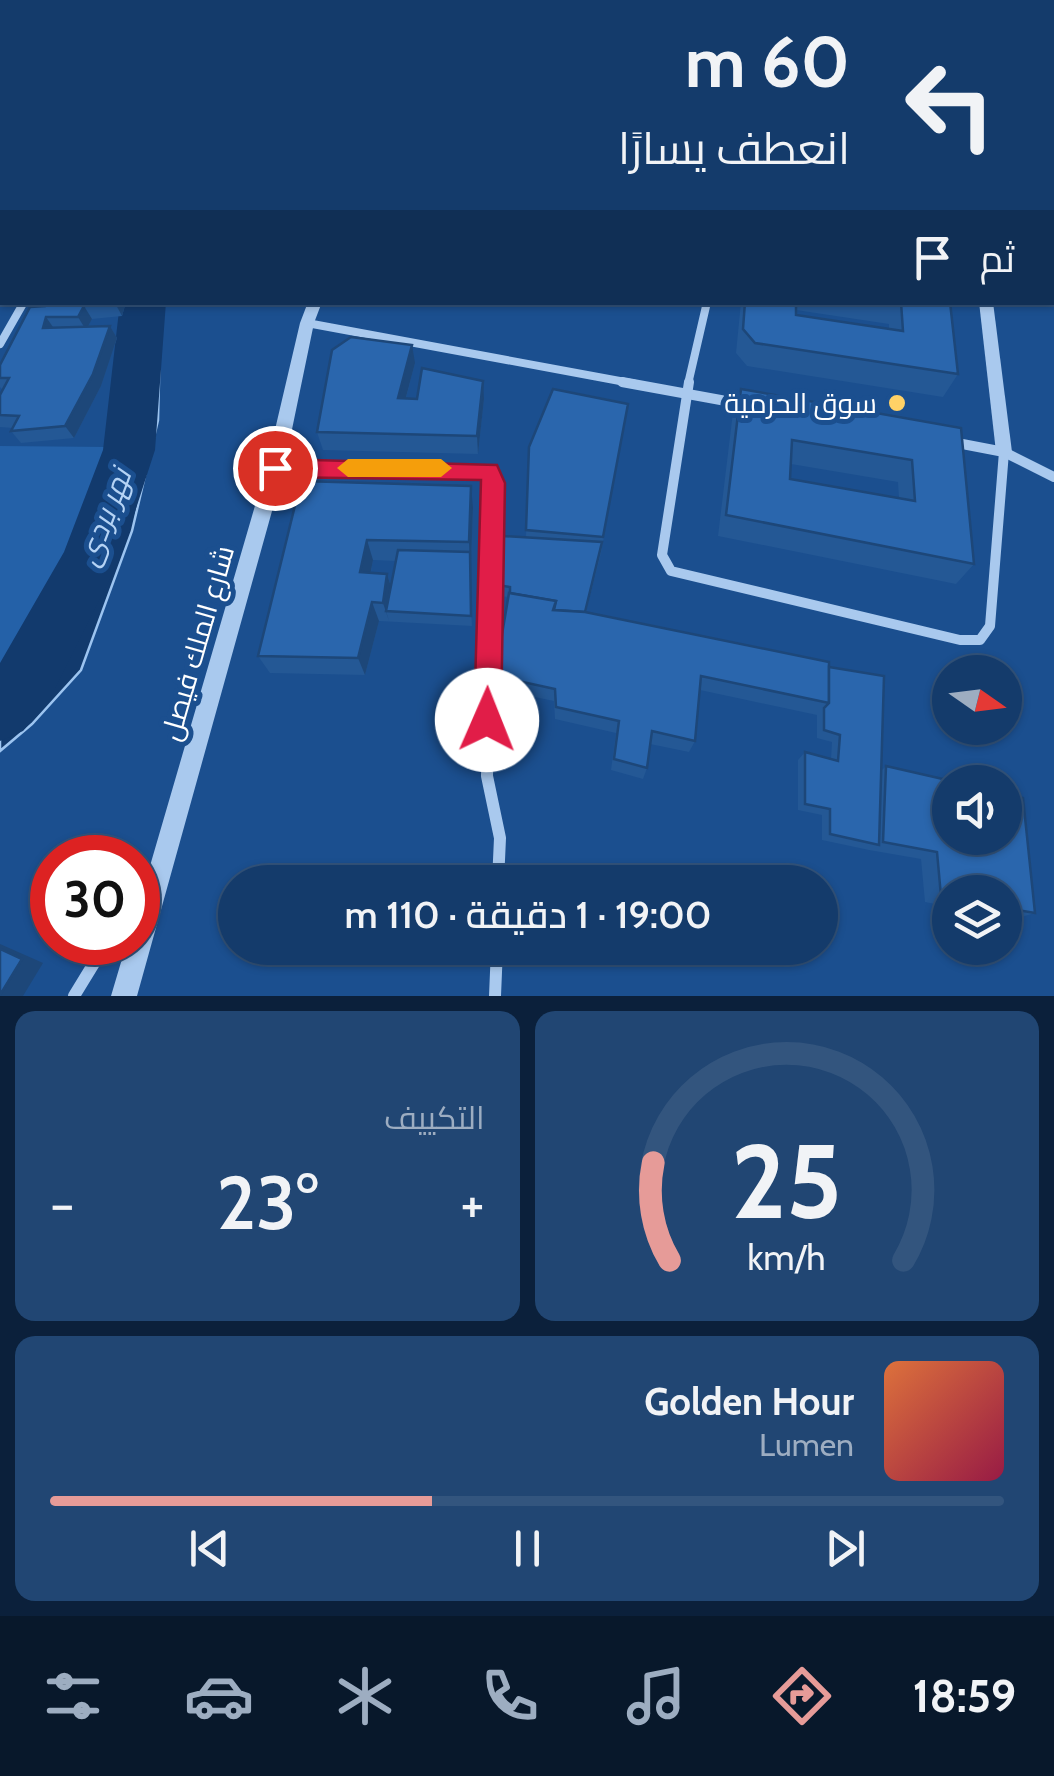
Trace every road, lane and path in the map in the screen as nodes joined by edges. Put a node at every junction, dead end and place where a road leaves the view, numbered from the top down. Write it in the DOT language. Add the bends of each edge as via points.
graph roads {
  1 [pos="22,305"];
  2 [pos="314,305"];
  3 [pos="706,305"];
  4 [pos="986,305"];
  5 [pos="307,324"];
  6 [pos="0,344"];
  7 [pos="686,394"];
  8 [pos="761,407"];
  9 [pos="948,442"];
  10 [pos="1004,452"];
  11 [pos="275,468"];
  12 [pos="1054,477"];
  13 [pos="169,843"];
  14 [pos="160,858"];
  15 [pos="499,865"];
  16 [pos="93,965"];
  17 [pos="496,965"];
  18 [pos="74,996"];
  19 [pos="124,996"];
  20 [pos="495,996"];
  1 -- 6 [label="street"];
  2 -- 5 [label="street, شارع الملك فيصل"];
  3 -- 7 [label="street"];
  4 -- 10 [label="street"];
  5 -- 7 [label="street"];
  5 -- 11 [label="street, شارع الملك فيصل"];
  7 -- 8 [label="street"];
  7 -- 10 [label="street" via="662,556 671,571 960,640 980,640 990,626"];
  9 -- 10 [label="street"];
  10 -- 12 [label="street"];
  11 -- 13 [label="street, شارع الملك فيصل"];
  11 -- 15 [label="street" via="489,471 494,483 487,776"];
  13 -- 14 [label="street"];
  13 -- 19 [label="street, شارع الملك فيصل"];
  16 -- 18 [label="street"];
  17 -- 20 [label="street"];
}
